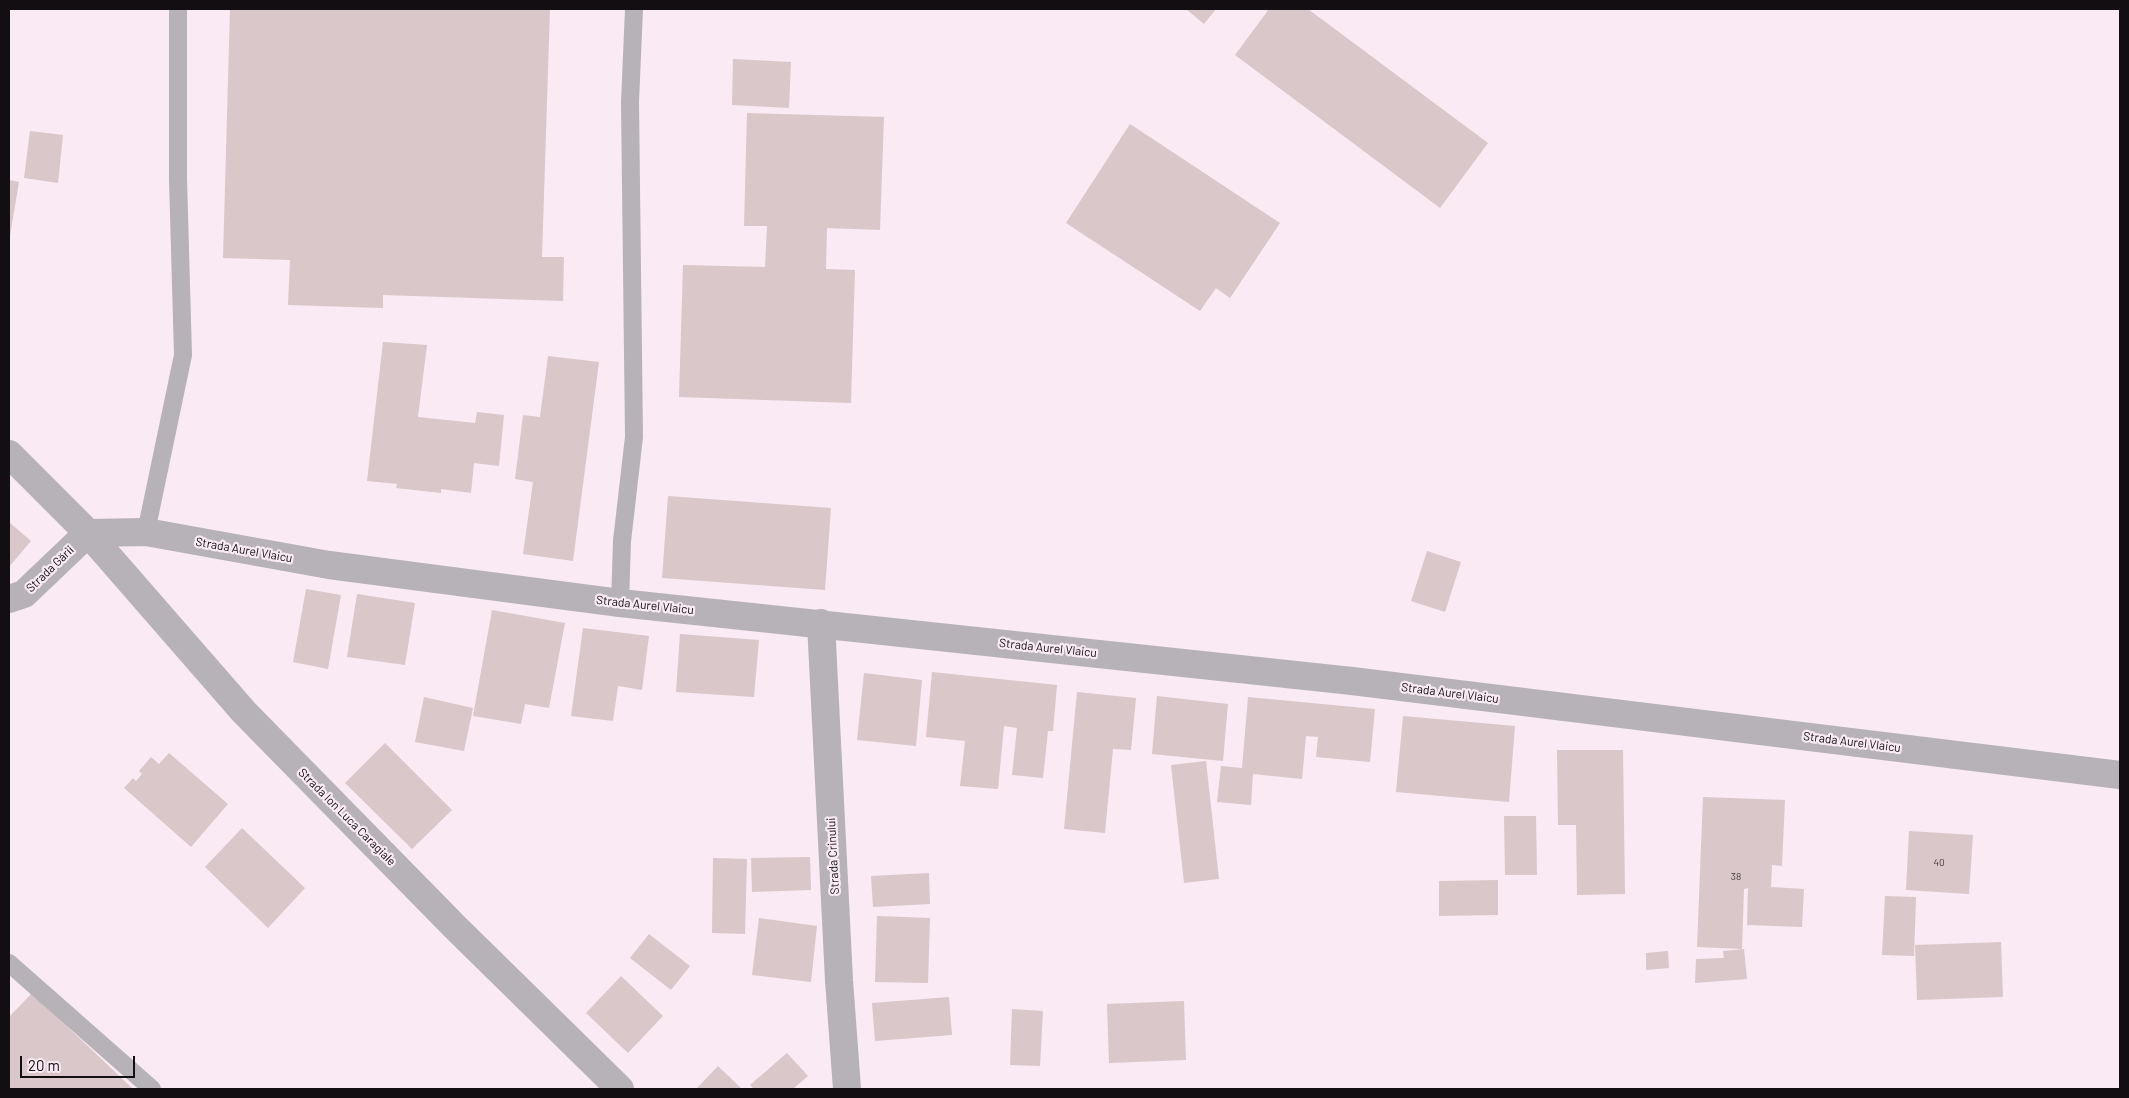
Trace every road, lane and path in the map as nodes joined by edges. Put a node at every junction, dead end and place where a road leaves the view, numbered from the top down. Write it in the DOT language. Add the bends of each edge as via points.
graph roads {
  1 [pos="178,9"];
  2 [pos="634,9"];
  3 [pos="9,454"];
  4 [pos="146,532"];
  5 [pos="88,533"];
  6 [pos="9,599"];
  7 [pos="620,603"];
  8 [pos="821,623"];
  9 [pos="2120,775"];
  10 [pos="9,963"];
  11 [pos="152,1089"];
  12 [pos="620,1089"];
  13 [pos="847,1089"];
  1 -- 4 [label="lane" via="183,355"];
  2 -- 7 [label="lane" via="630,102 634,437 622,541"];
  3 -- 5 [label="street"];
  4 -- 5 [label="street, Strada Aurel Vlaicu"];
  4 -- 7 [label="street, Strada Aurel Vlaicu" via="329,565"];
  5 -- 6 [label="street, Strada Gării" via="24,594"];
  5 -- 12 [label="street, Strada Ion Luca Caragiale" via="244,712"];
  7 -- 8 [label="street, Strada Aurel Vlaicu"];
  8 -- 9 [label="street, Strada Aurel Vlaicu" via="1352,681"];
  8 -- 13 [label="street, Strada Crinului"];
  10 -- 11 [label="lane"];
}
